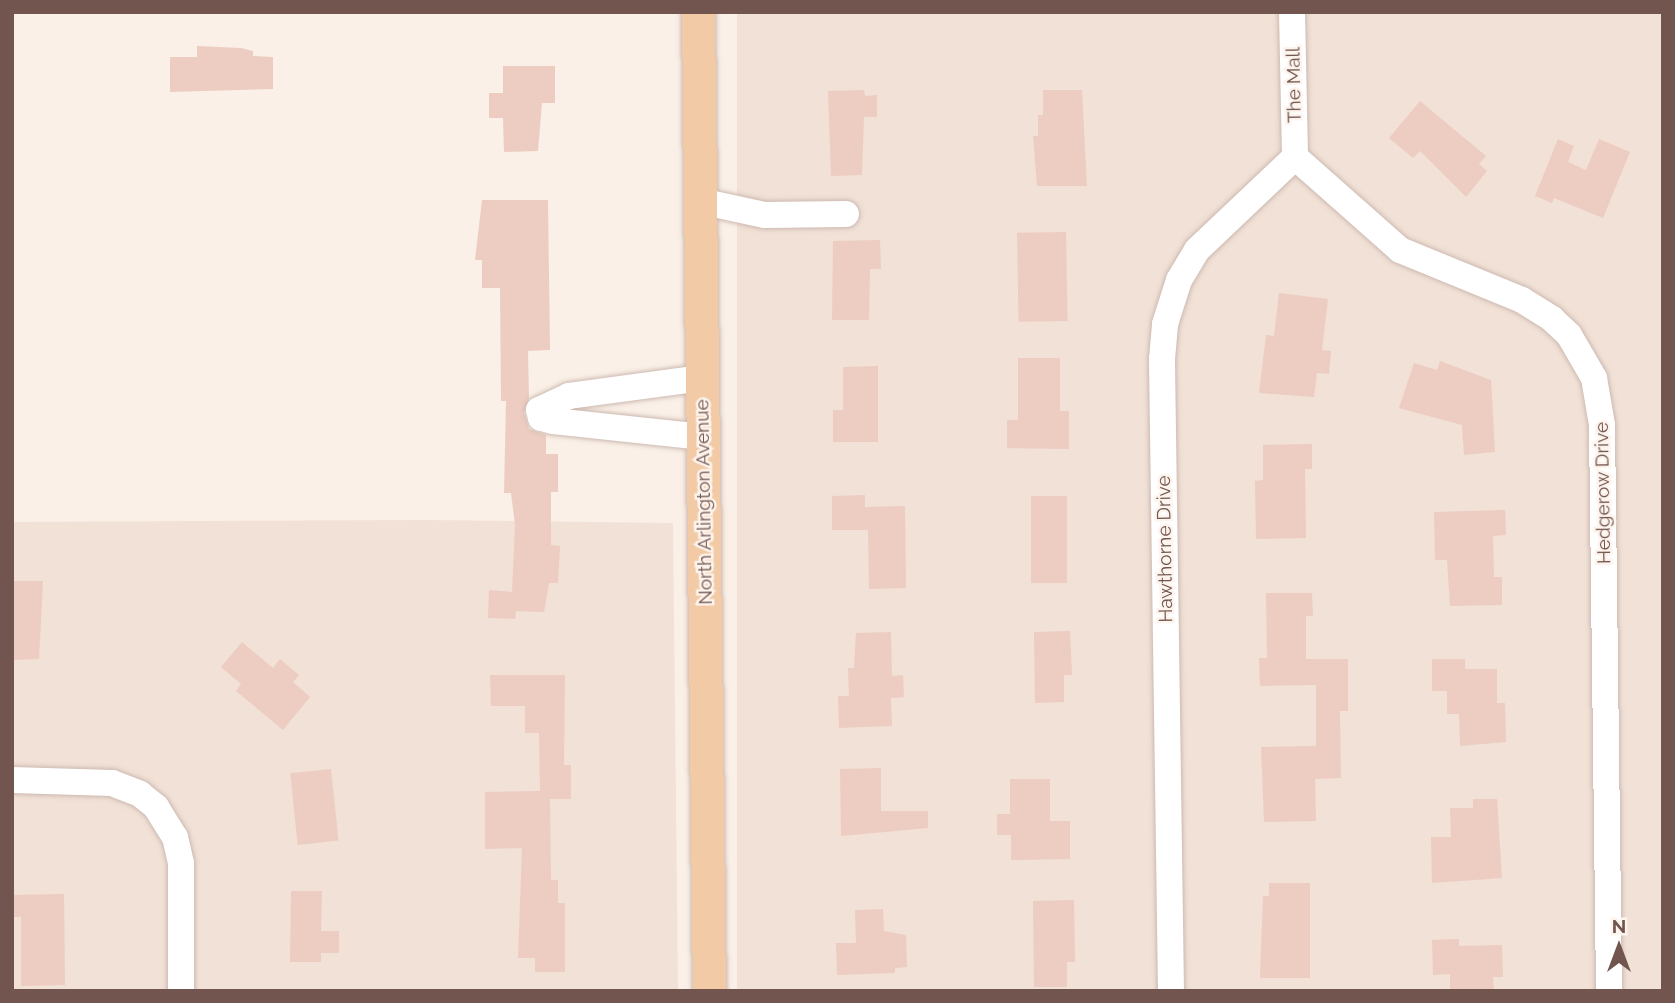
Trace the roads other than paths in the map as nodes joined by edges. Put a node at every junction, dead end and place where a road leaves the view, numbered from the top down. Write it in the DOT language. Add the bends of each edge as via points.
graph roads {
  1 [pos="698,12"];
  2 [pos="1292,12"];
  3 [pos="1295,157"];
  4 [pos="700,201"];
  5 [pos="846,214"];
  6 [pos="702,378"];
  7 [pos="703,437"];
  8 [pos="12,780"];
  9 [pos="181,991"];
  10 [pos="709,991"];
  11 [pos="1171,991"];
  12 [pos="1609,991"];
  1 -- 4 [label="main road, North Arlington Avenue"];
  2 -- 3 [label="street, The Mall"];
  3 -- 11 [label="street, Hawthorne Drive" via="1196,250 1179,280 1165,324"];
  3 -- 12 [label="street, Hedgerow Drive" via="1400,250 1522,300 1552,319 1569,335 1594,378 1602,425"];
  4 -- 5 [label="street" via="765,215"];
  4 -- 6 [label="main road, North Arlington Avenue"];
  6 -- 7 [label="main road, North Arlington Avenue"];
  6 -- 7 [label="street" via="569,396 550,401 539,410 541,418 553,421"];
  7 -- 10 [label="main road, North Arlington Avenue"];
  8 -- 9 [label="street" via="100,780 129,788 150,802 172,830 179,854"];
}
